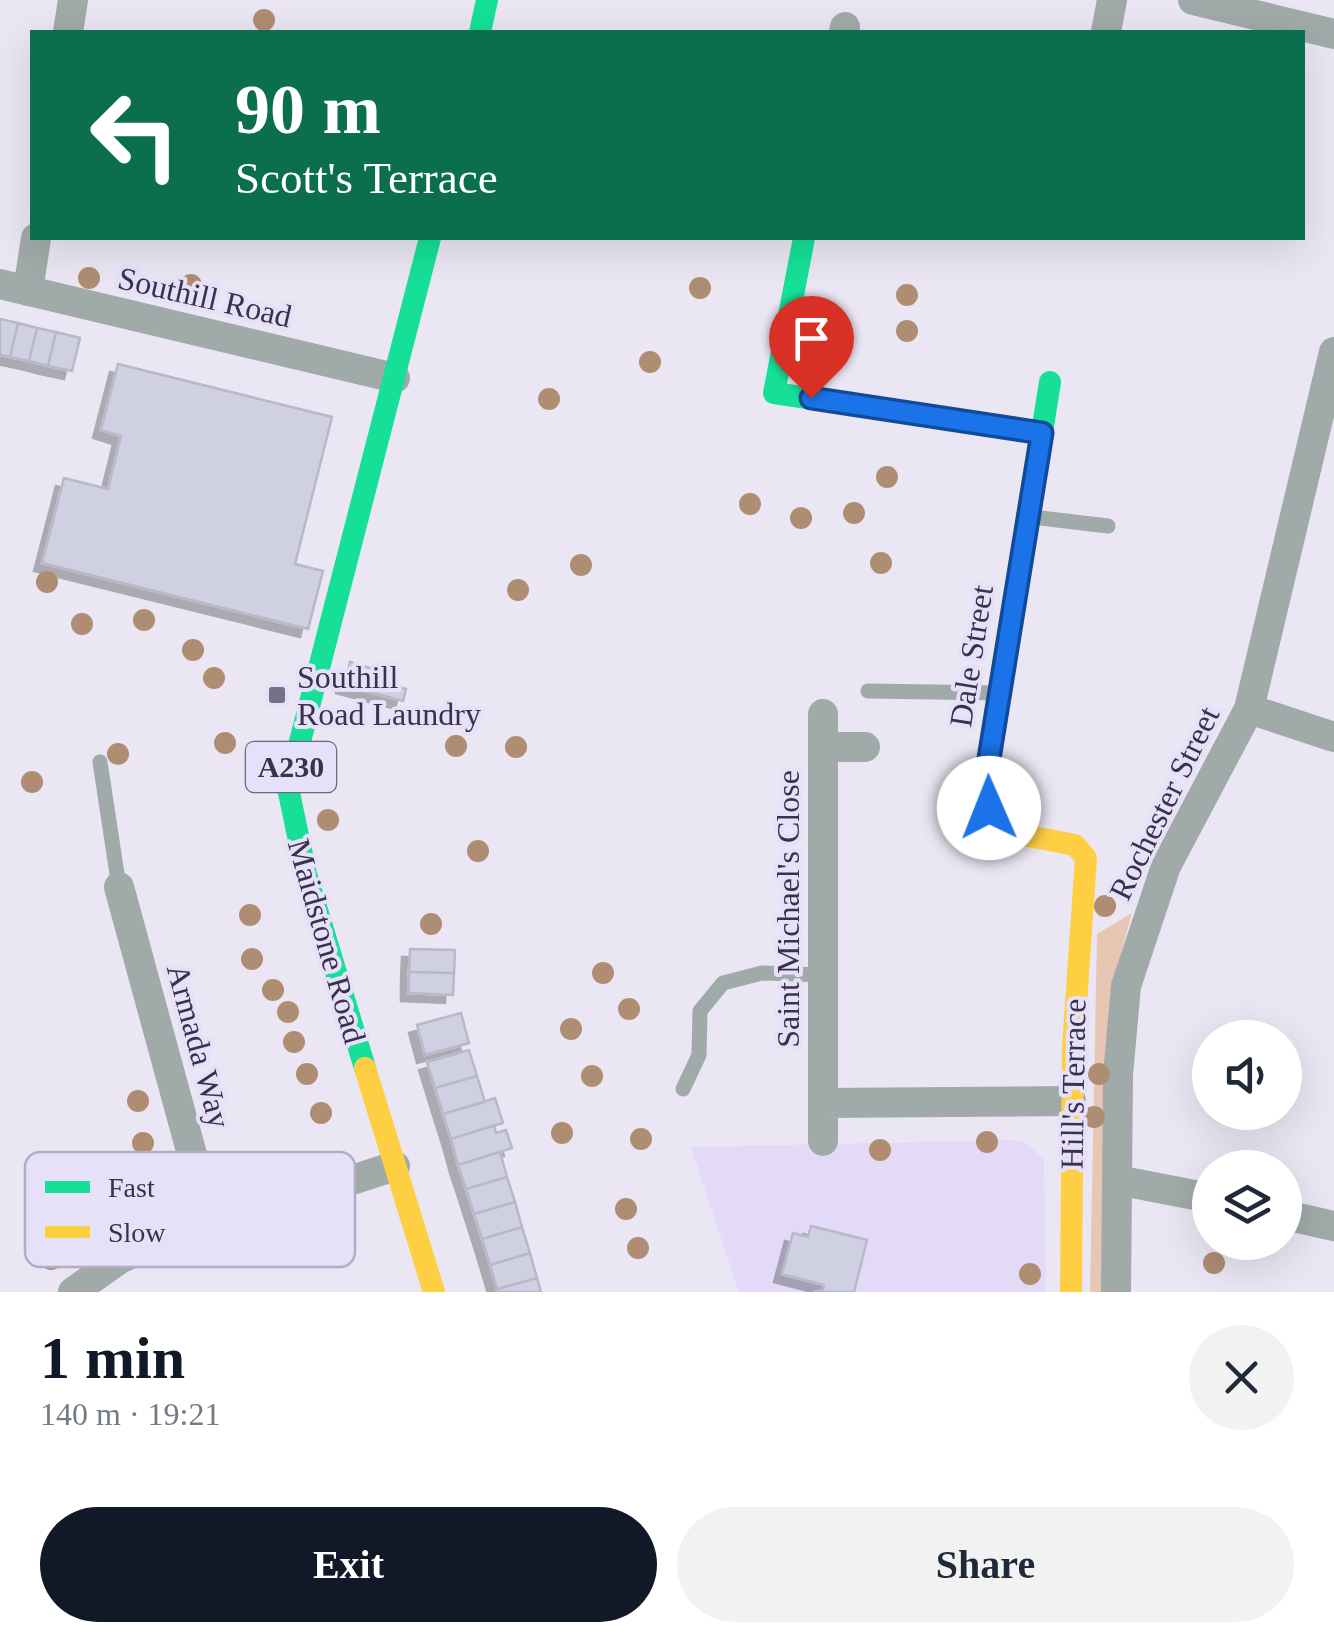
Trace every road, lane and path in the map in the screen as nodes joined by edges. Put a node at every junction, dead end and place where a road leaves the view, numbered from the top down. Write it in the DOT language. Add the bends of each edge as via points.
graph roads {
  1 [pos="73,0"];
  2 [pos="487,0"];
  3 [pos="1112,0"];
  4 [pos="1193,0"];
  5 [pos="68,30"];
  6 [pos="480,30"];
  7 [pos="1106,30"];
  8 [pos="1334,34"];
  9 [pos="35,240"];
  10 [pos="430,240"];
  11 [pos="804,240"];
  12 [pos="14,288"];
  13 [pos="1334,352"];
  14 [pos="395,378"];
  15 [pos="1050,382"];
  16 [pos="1042,433"];
  17 [pos="1029,516"];
  18 [pos="1108,526"];
  19 [pos="868,691"];
  20 [pos="1001,694"];
  21 [pos="1249,709"];
  22 [pos="824,714"];
  23 [pos="1334,737"];
  24 [pos="823,747"];
  25 [pos="865,747"];
  26 [pos="100,762"];
  27 [pos="1087,877"];
  28 [pos="119,887"];
  29 [pos="823,975"];
  30 [pos="682,1089"];
  31 [pos="1071,1101"];
  32 [pos="823,1103"];
  33 [pos="823,1141"];
  34 [pos="191,1152"];
  35 [pos="395,1166"];
  36 [pos="355,1179"];
  37 [pos="1117,1180"];
  38 [pos="1192,1195"];
  39 [pos="1302,1219"];
  40 [pos="1334,1226"];
  41 [pos="108,1267"];
  42 [pos="73,1292"];
  43 [pos="434,1292"];
  44 [pos="1071,1292"];
  45 [pos="1116,1292"];
  1 -- 5 [label="street"];
  2 -- 6 [label="street"];
  3 -- 7 [label="street"];
  4 -- 8 [label="street"];
  9 -- 12 [label="street"];
  10 -- 14 [label="street, Maidstone Road / A230"];
  11 -- 16 [label="street" via="774,393"];
  12 -- 14 [label="street, Southill Road"];
  13 -- 21 [label="street, Rochester Street"];
  14 -- 35 [label="street, Maidstone Road / A230" via="288,788 306,874"];
  15 -- 16 [label="street, Dale Street"];
  16 -- 17 [label="street, Dale Street"];
  17 -- 18 [label="lane"];
  17 -- 20 [label="street, Dale Street"];
  19 -- 20 [label="lane"];
  20 -- 27 [label="street, Dale Street" via="985,782 989,808 1014,833 1080,848"];
  21 -- 23 [label="street"];
  21 -- 37 [label="street, Rochester Street" via="1172,852 1134,957 1120,1030"];
  22 -- 24 [label="street, Saint Michael's Close"];
  24 -- 25 [label="street"];
  24 -- 29 [label="street, Saint Michael's Close"];
  26 -- 28 [label="lane"];
  27 -- 31 [label="street, Hill's Terrace"];
  28 -- 34 [label="street, Armada Way"];
  29 -- 30 [label="lane" via="762,972 723,983 700,1012 699,1055"];
  29 -- 32 [label="street, Saint Michael's Close"];
  31 -- 32 [label="street"];
  31 -- 44 [label="street, Hill's Terrace"];
  32 -- 33 [label="street, Saint Michael's Close"];
  35 -- 36 [label="street"];
  35 -- 43 [label="street, Maidstone Road / A230"];
  37 -- 38 [label="street"];
  37 -- 45 [label="street, Rochester Street"];
  39 -- 40 [label="street"];
  41 -- 42 [label="street"];
}
